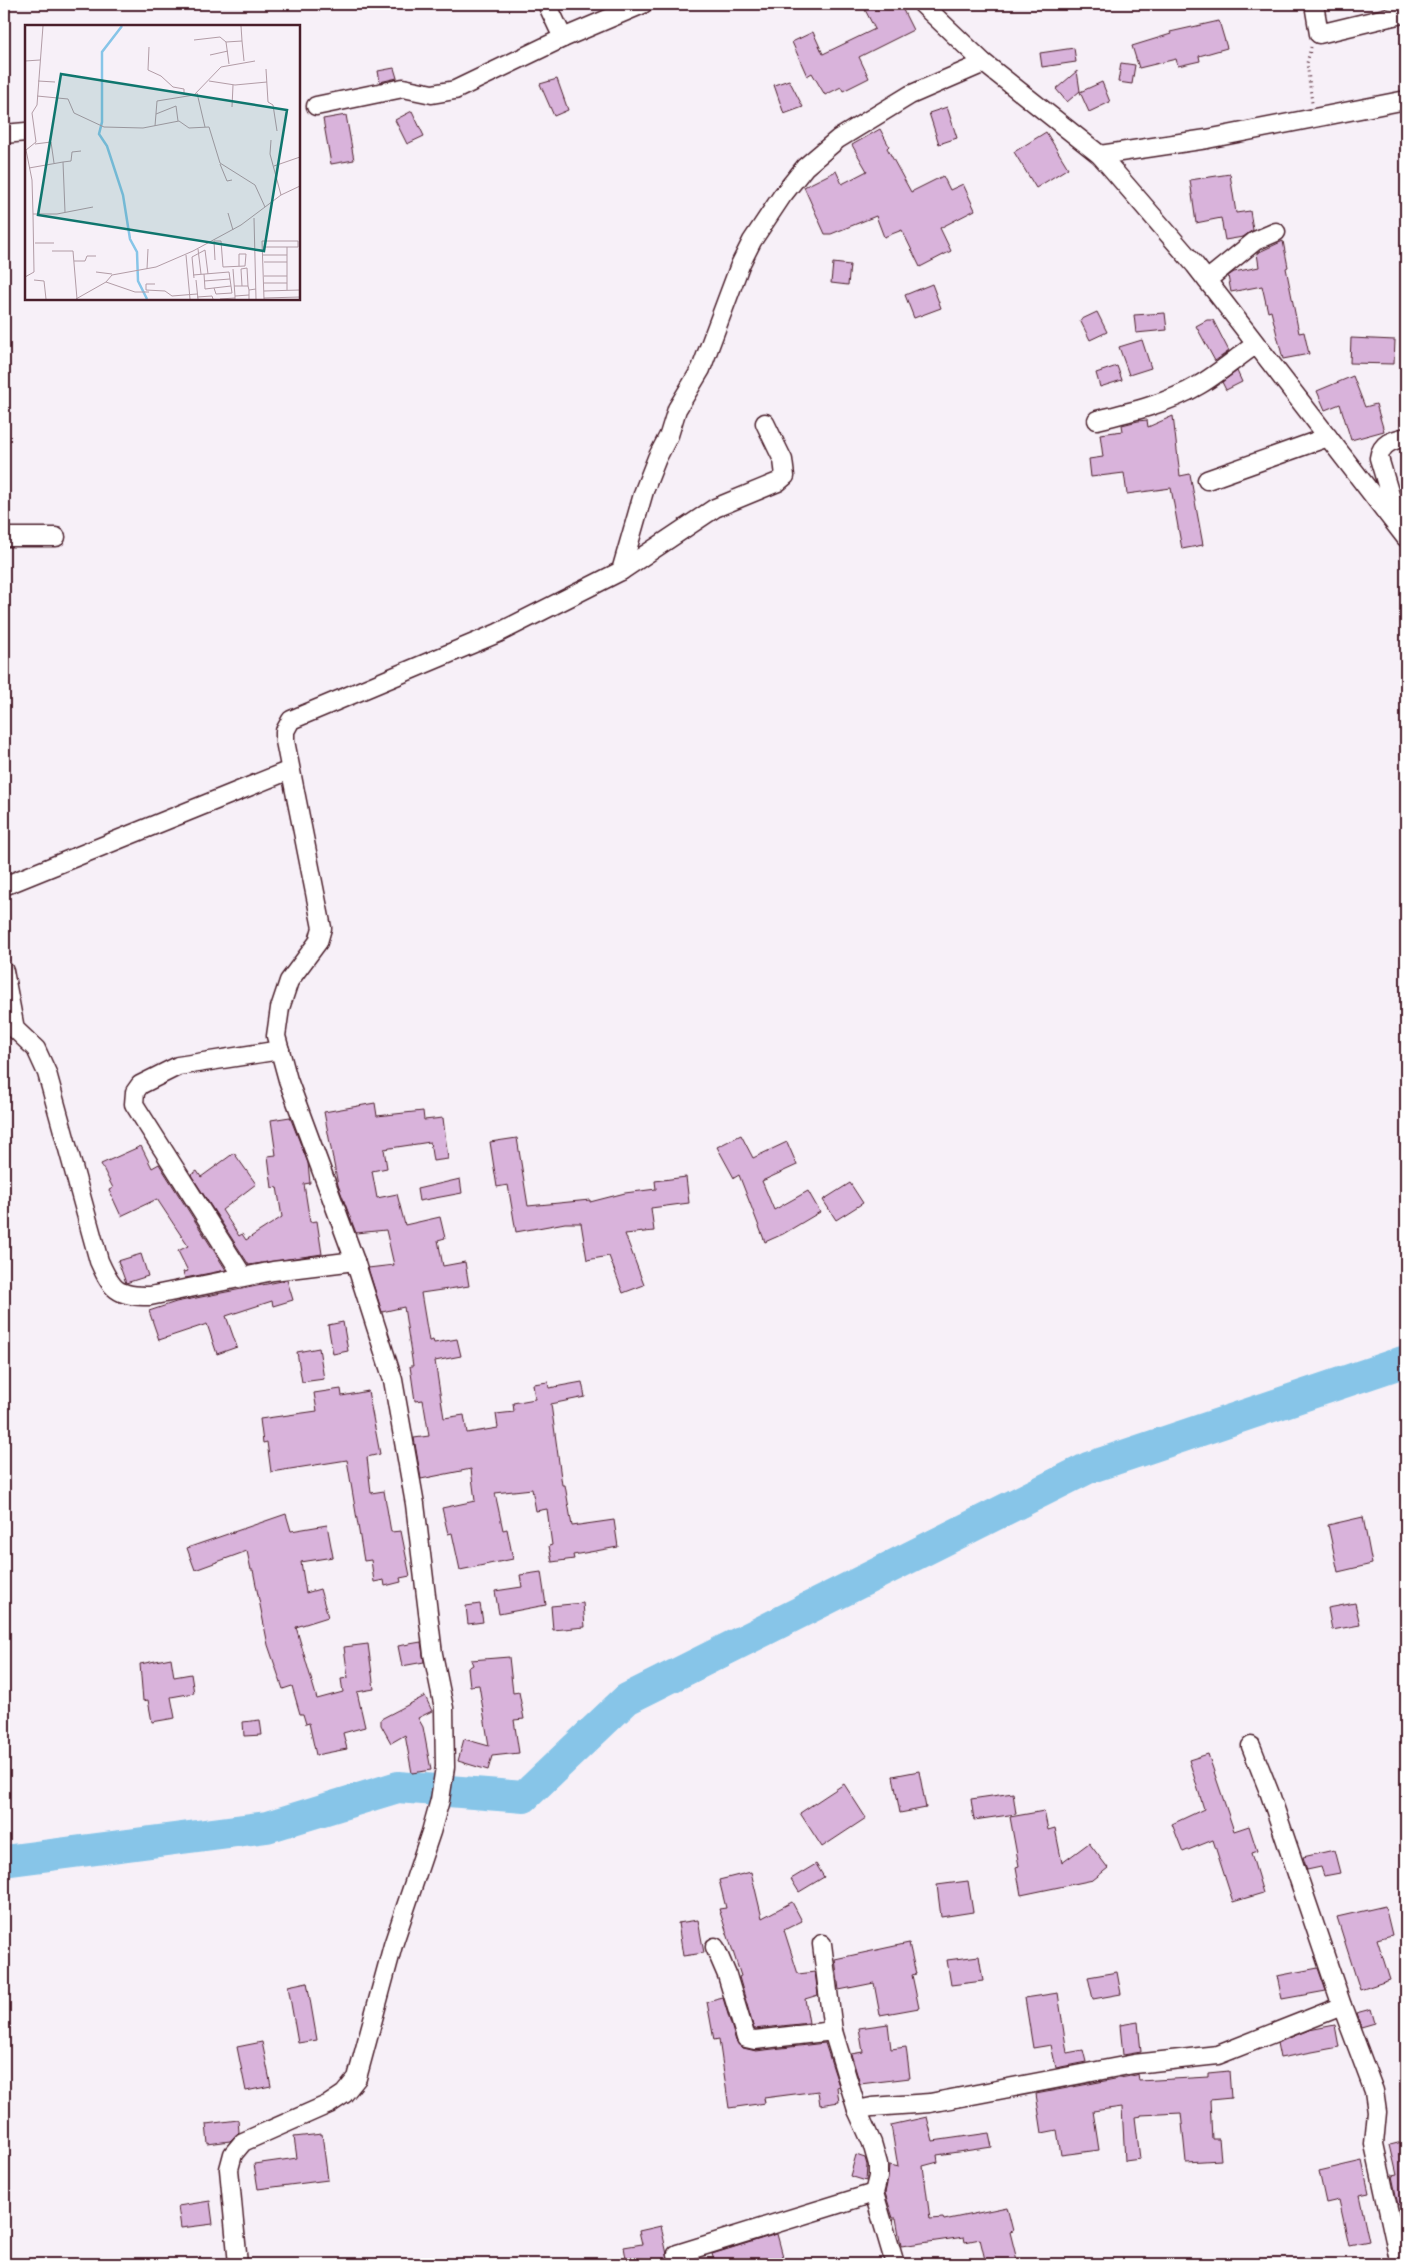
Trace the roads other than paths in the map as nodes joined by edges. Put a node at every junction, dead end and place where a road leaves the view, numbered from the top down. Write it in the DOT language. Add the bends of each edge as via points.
graph roads {
  1 [pos="547,4"];
  2 [pos="643,4"];
  3 [pos="922,4"];
  4 [pos="1314,4"];
  5 [pos="1375,11"];
  6 [pos="1406,13"];
  7 [pos="563,38"];
  8 [pos="984,63"];
  9 [pos="1406,100"];
  10 [pos="316,106"];
  11 [pos="25,132"];
  12 [pos="4,134"];
  13 [pos="1100,155"];
  14 [pos="1276,232"];
  15 [pos="1206,280"];
  16 [pos="1255,344"];
  17 [pos="1097,420"];
  18 [pos="765,423"];
  19 [pos="1328,437"];
  20 [pos="1406,437"];
  21 [pos="1207,480"];
  22 [pos="1396,512"];
  23 [pos="4,537"];
  24 [pos="56,537"];
  25 [pos="1406,538"];
  26 [pos="621,571"];
  27 [pos="290,770"];
  28 [pos="4,886"];
  29 [pos="4,971"];
  30 [pos="9,1029"];
  31 [pos="280,1050"];
  32 [pos="355,1261"];
  33 [pos="243,1276"];
  34 [pos="1250,1746"];
  35 [pos="822,1944"];
  36 [pos="715,1947"];
  37 [pos="1342,2006"];
  38 [pos="833,2031"];
  39 [pos="857,2110"];
  40 [pos="874,2193"];
  41 [pos="238,2264"];
  42 [pos="680,2264"];
  43 [pos="894,2264"];
  44 [pos="1400,2264"];
  1 -- 7 [label="street"];
  2 -- 7 [label="street"];
  3 -- 8 [label="street"];
  4 -- 5 [label="street" via="1319,34"];
  5 -- 6 [label="street"];
  7 -- 10 [label="street" via="455,90 432,94 403,88"];
  8 -- 13 [label="street"];
  8 -- 26 [label="street" via="910,95 838,139 804,167 782,196 740,265 701,369 677,409 644,491"];
  9 -- 13 [label="street" via="1207,139"];
  11 -- 12 [label="street"];
  13 -- 15 [label="street"];
  14 -- 15 [label="street" via="1248,246"];
  15 -- 16 [label="street"];
  16 -- 17 [label="street" via="1199,385 1179,395"];
  16 -- 19 [label="street"];
  18 -- 26 [label="street" via="783,460 785,476 778,482 715,508"];
  19 -- 21 [label="street"];
  19 -- 22 [label="street"];
  20 -- 22 [label="street" via="1386,444 1380,450 1379,458"];
  22 -- 25 [label="street"];
  23 -- 24 [label="street"];
  26 -- 27 [label="street" via="498,634 291,720 285,731"];
  27 -- 28 [label="street"];
  27 -- 31 [label="street" via="322,928 318,942 289,981 280,1008 276,1036"];
  29 -- 30 [label="street"];
  30 -- 33 [label="street" via="36,1048 47,1073 99,1261 109,1283 131,1296 150,1296"];
  31 -- 32 [label="street" via="288,1080"];
  31 -- 33 [label="street" via="178,1066 140,1084 135,1092 134,1104"];
  32 -- 33 [label="street"];
  32 -- 41 [label="street" via="393,1380 415,1504 433,1654 444,1708 445,1767 431,1832 393,1946 357,2078 344,2094 329,2104 255,2135 243,2142 233,2154 229,2169"];
  34 -- 37 [label="street" via="1270,1794"];
  35 -- 38 [label="street"];
  36 -- 38 [label="street" via="746,2038 755,2040"];
  37 -- 39 [label="street" via="1218,2054 1134,2064 930,2102"];
  37 -- 44 [label="street" via="1376,2100 1374,2144"];
  38 -- 39 [label="street"];
  39 -- 40 [label="street" via="878,2164"];
  40 -- 42 [label="street" via="677,2254"];
  40 -- 43 [label="street"];
}
